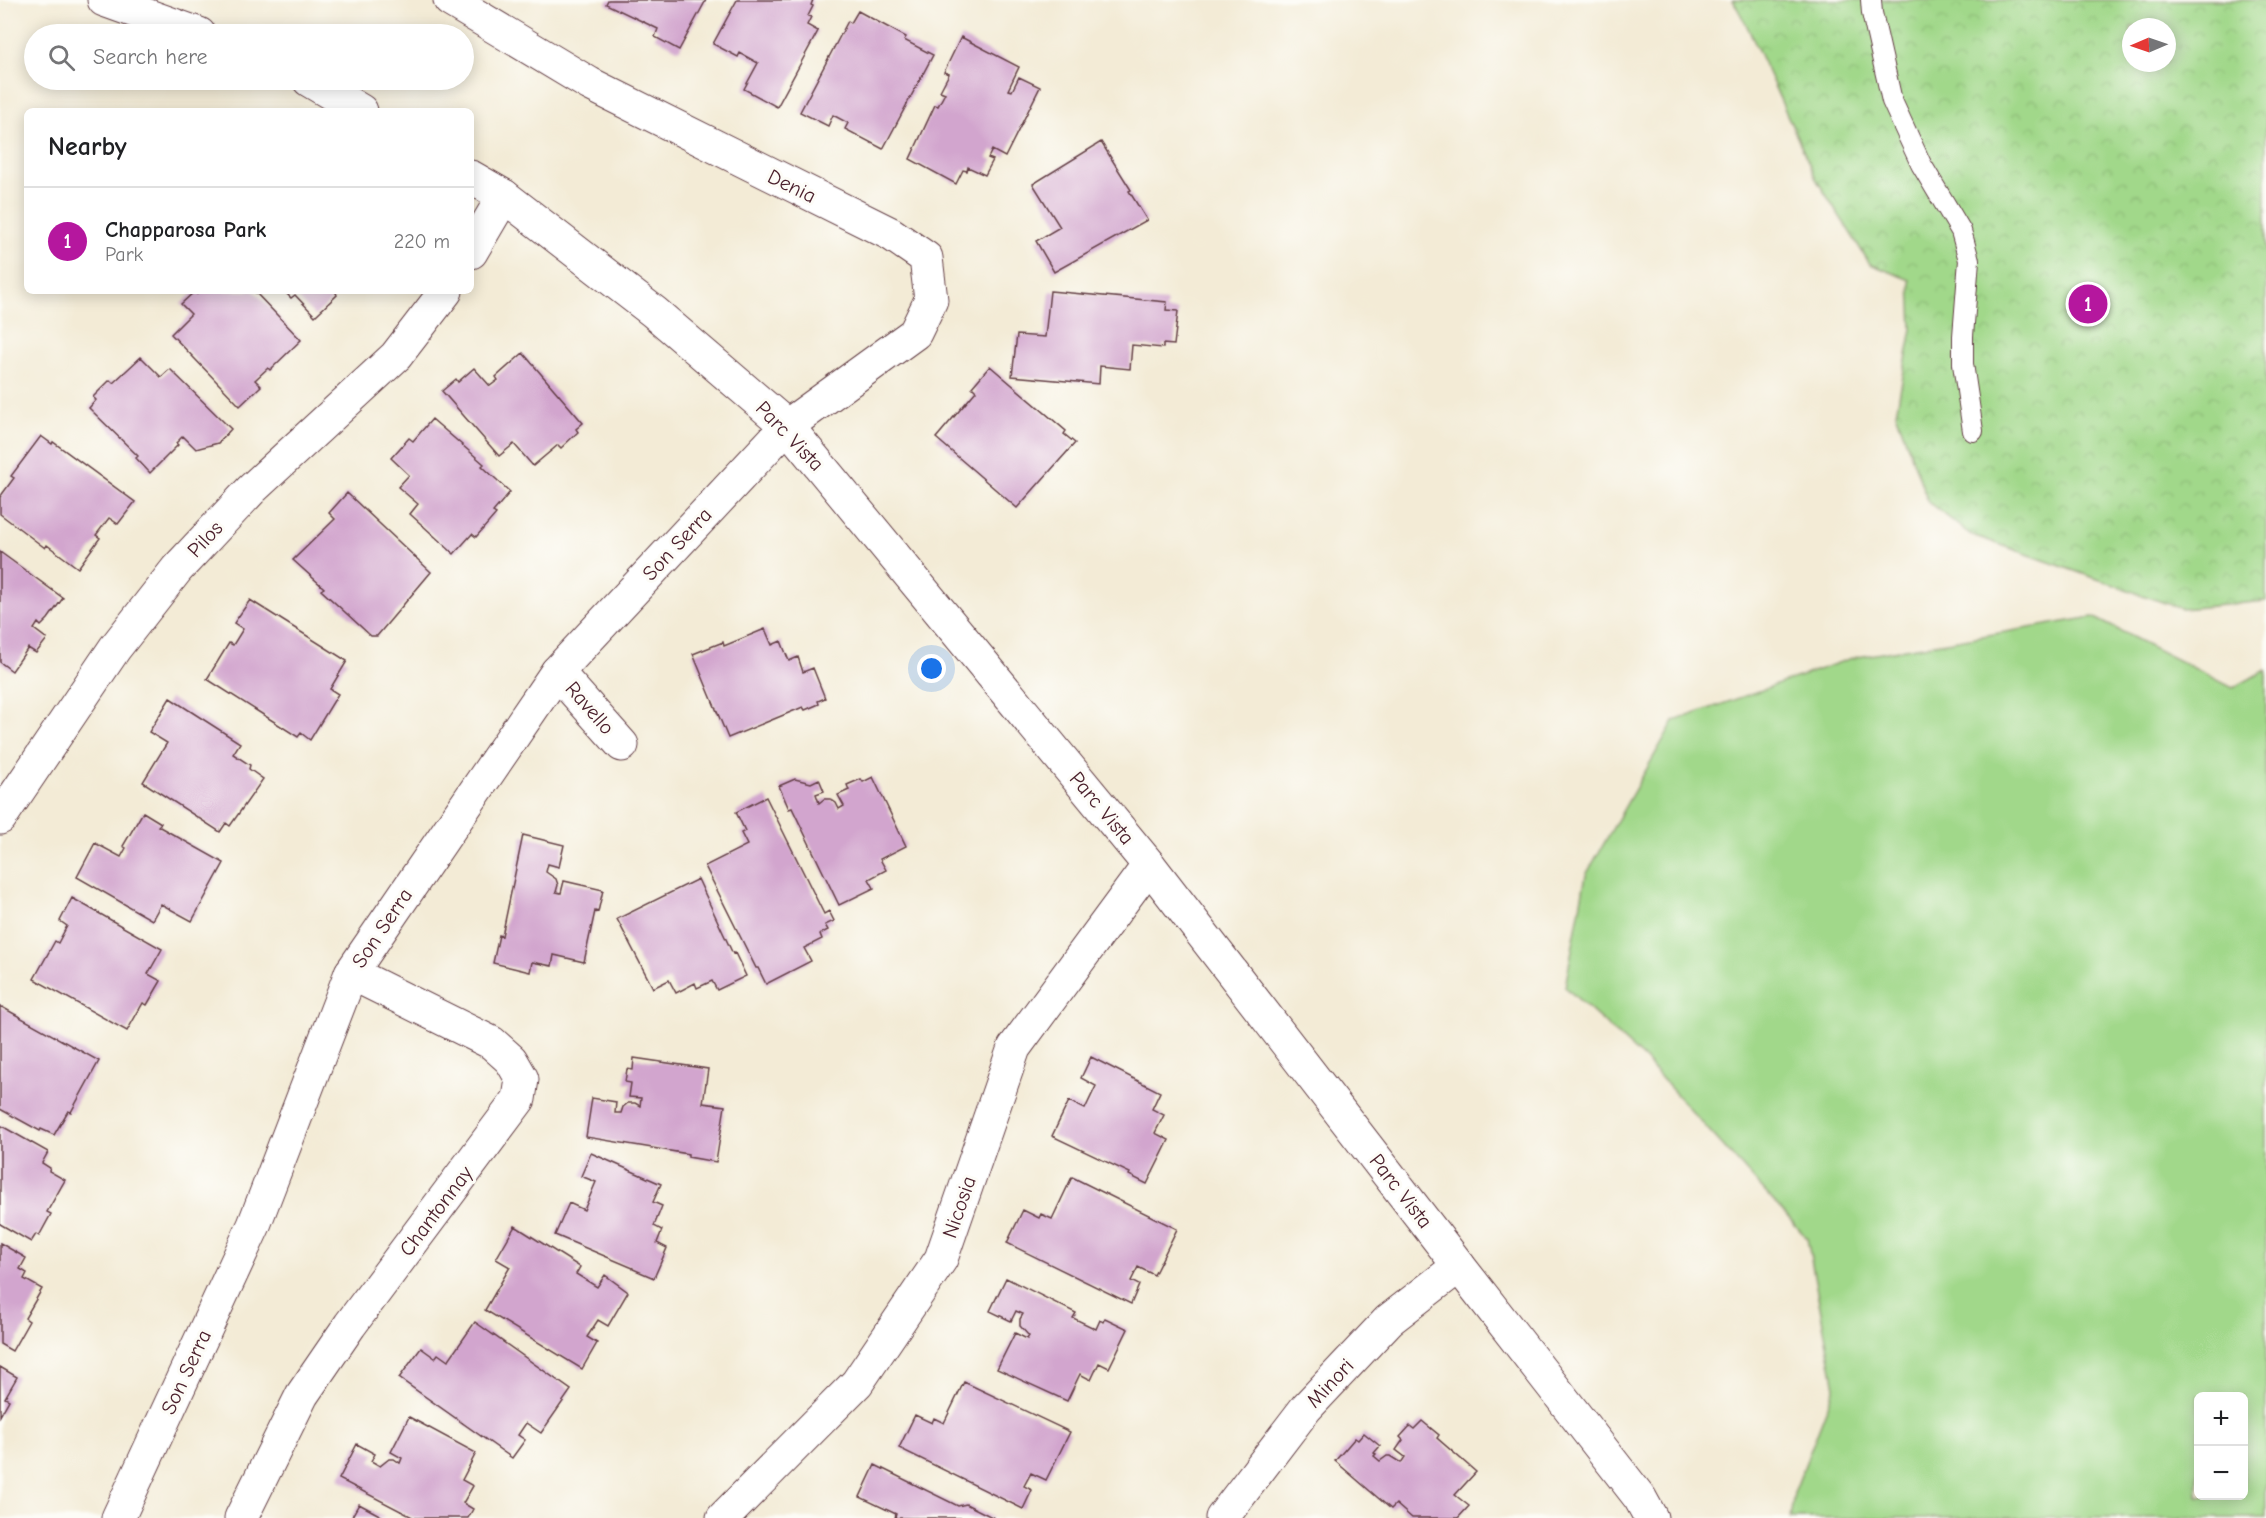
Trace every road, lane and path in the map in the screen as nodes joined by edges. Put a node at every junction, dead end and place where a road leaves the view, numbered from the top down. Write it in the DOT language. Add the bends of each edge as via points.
graph roads {
  1 [pos="104,0"];
  2 [pos="450,0"];
  3 [pos="1871,0"];
  4 [pos="171,24"];
  5 [pos="326,90"];
  6 [pos="356,108"];
  7 [pos="474,179"];
  8 [pos="504,196"];
  9 [pos="474,247"];
  10 [pos="444,294"];
  11 [pos="787,426"];
  12 [pos="1972,431"];
  13 [pos="557,672"];
  14 [pos="622,745"];
  15 [pos="0,818"];
  16 [pos="1149,865"];
  17 [pos="351,973"];
  18 [pos="1459,1266"];
  19 [pos="118,1518"];
  20 [pos="241,1518"];
  21 [pos="723,1518"];
  22 [pos="1222,1518"];
  23 [pos="1651,1518"];
  1 -- 4 [label="street"];
  2 -- 11 [label="street, Denia" via="590,84 891,234 926,258 931,300 915,333"];
  3 -- 12 [label="lane" via="1892,101 1921,164 1960,231 1969,260 1963,364"];
  5 -- 6 [label="street"];
  7 -- 8 [label="street, Parc Vista"];
  8 -- 9 [label="street"];
  8 -- 11 [label="street, Parc Vista" via="654,312"];
  10 -- 15 [label="street, Pilos" via="396,356 252,489 177,569 115,648"];
  11 -- 13 [label="street, Son Serra"];
  11 -- 16 [label="street, Parc Vista"];
  13 -- 14 [label="street, Ravello"];
  13 -- 17 [label="street, Son Serra"];
  16 -- 18 [label="street, Parc Vista"];
  16 -- 21 [label="street, Nicosia" via="1014,1048 941,1259 857,1383"];
  17 -- 19 [label="street, Son Serra" via="254,1225"];
  17 -- 20 [label="street, Chantonnay" via="492,1043 511,1060 522,1079 519,1099 308,1387"];
  18 -- 22 [label="street, Minori" via="1389,1320 1306,1408"];
  18 -- 23 [label="street, Parc Vista" via="1640,1497"];
}
